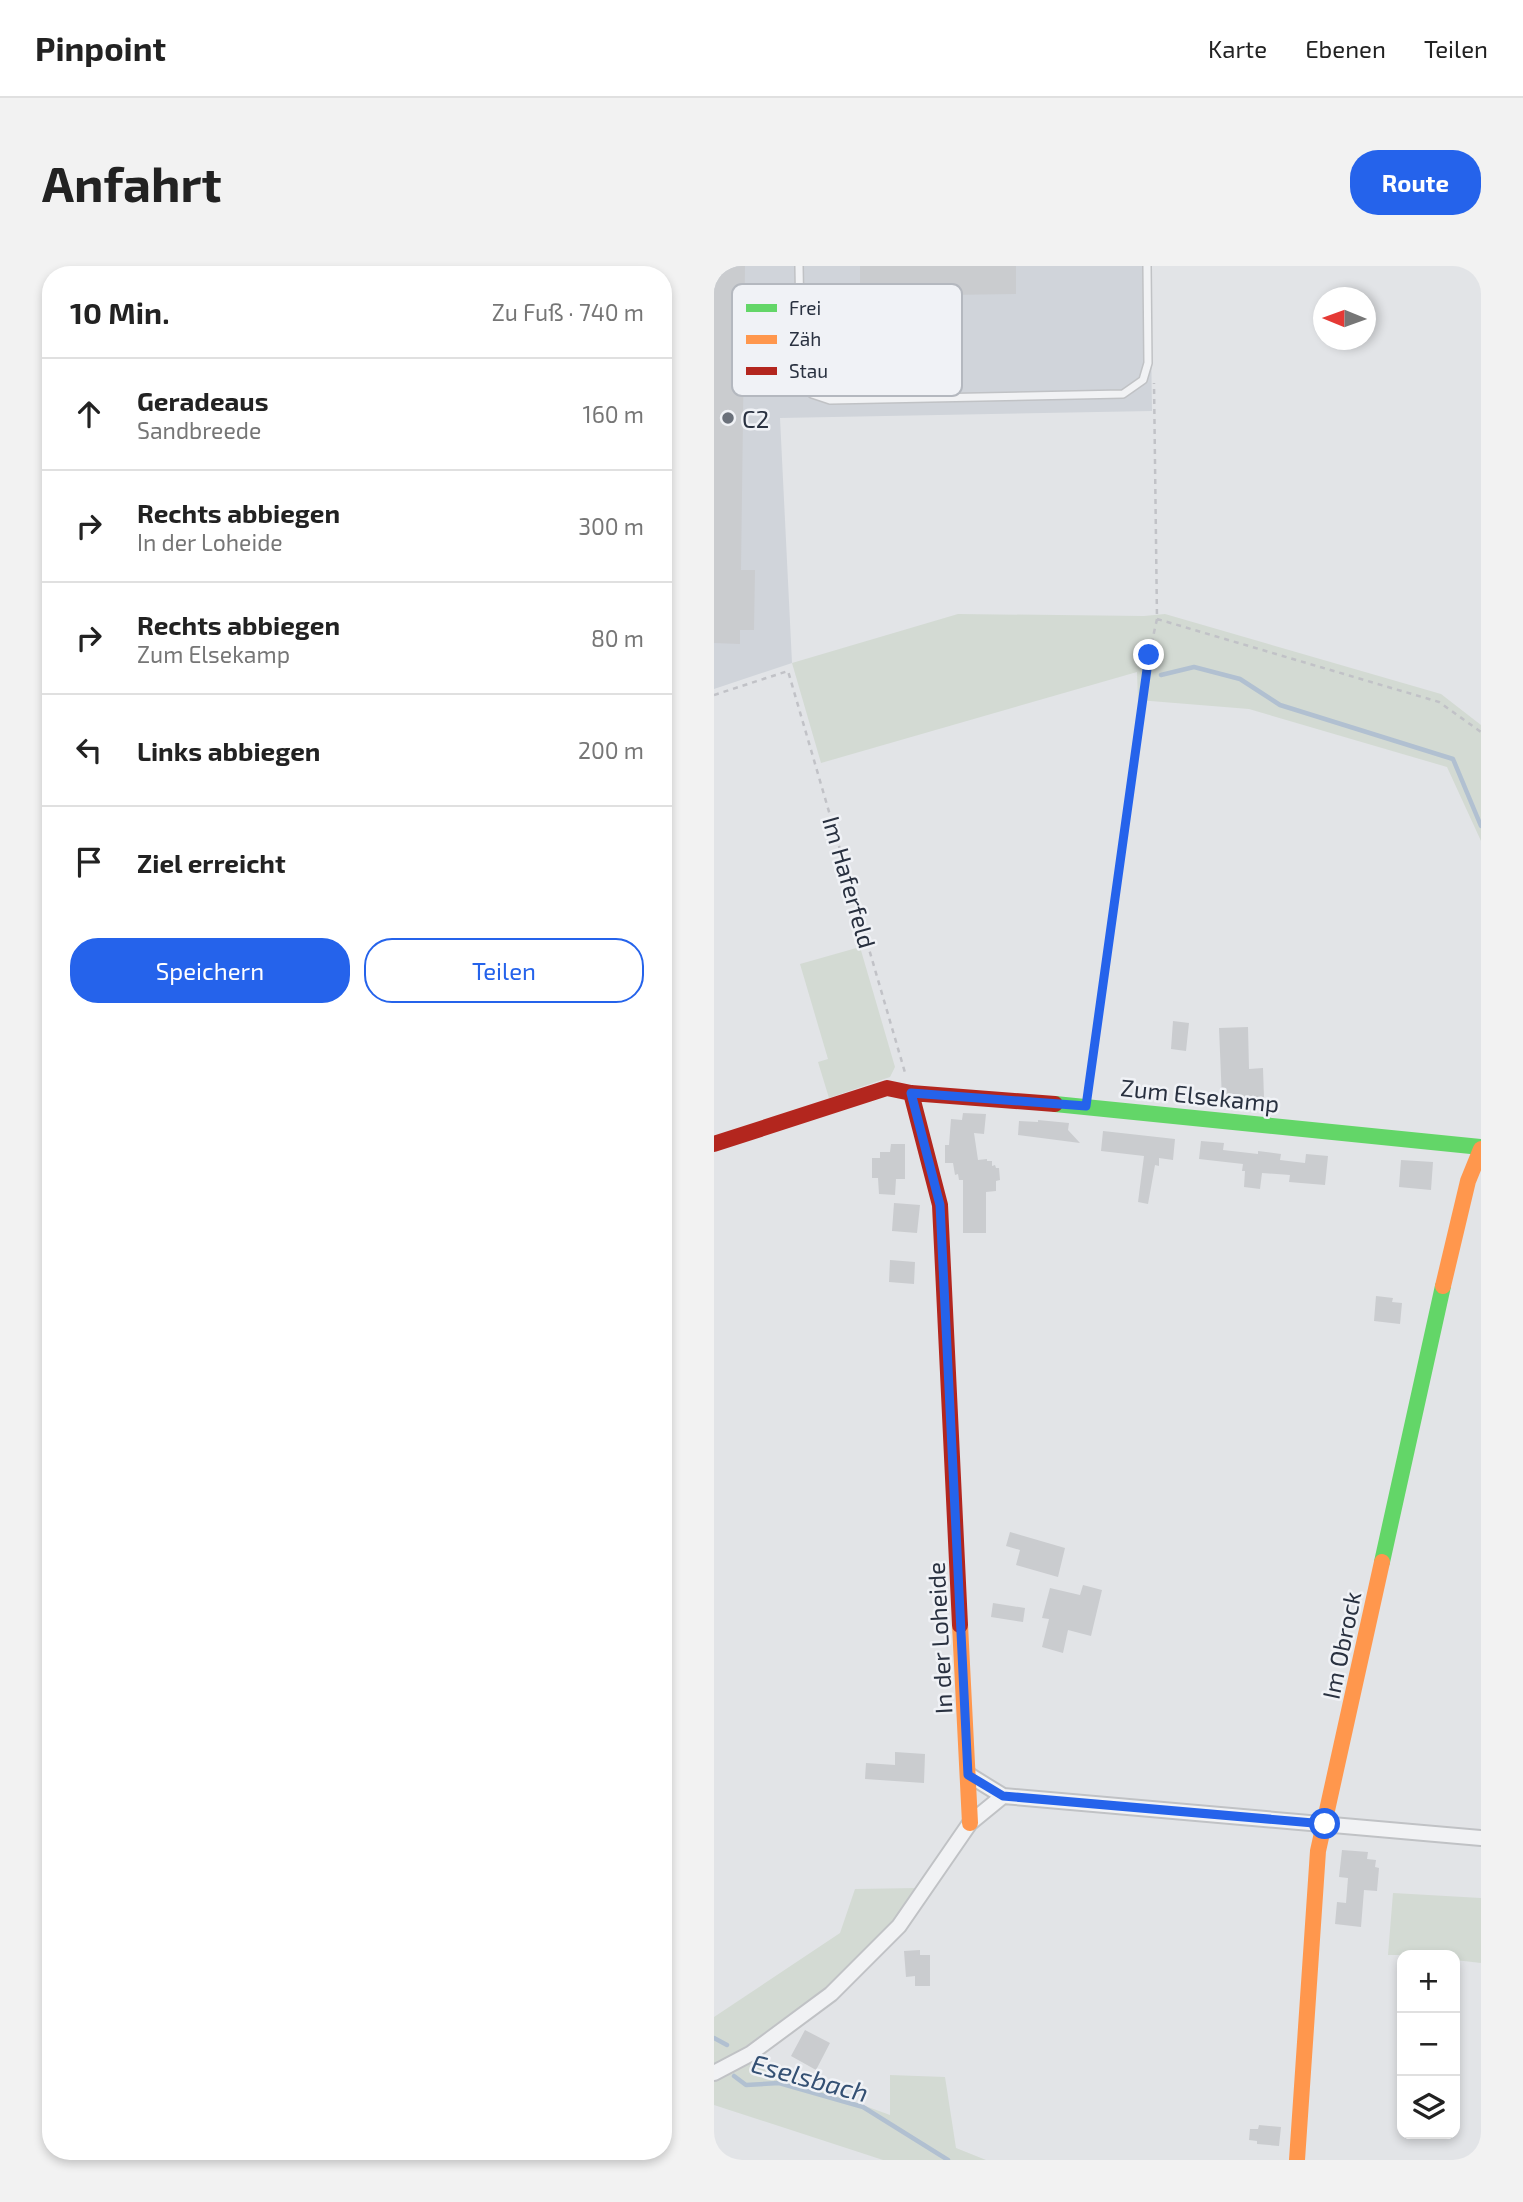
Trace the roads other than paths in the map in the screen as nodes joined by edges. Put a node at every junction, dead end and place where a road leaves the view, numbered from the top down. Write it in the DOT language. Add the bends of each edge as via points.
graph roads {
  1 [pos="799,266"];
  2 [pos="1146,266"];
  3 [pos="799,284"];
  4 [pos="819,396"];
  5 [pos="911,1093"];
  6 [pos="714,1144"];
  7 [pos="1481,1148"];
  8 [pos="968,1775"];
  9 [pos="1003,1796"];
  10 [pos="970,1823"];
  11 [pos="1325,1824"];
  12 [pos="1481,1838"];
  13 [pos="714,2073"];
  14 [pos="1297,2160"];
  1 -- 3 [label="lane"];
  2 -- 4 [label="lane" via="1148,363 1143,380 1123,394 830,400"];
  5 -- 6 [label="street, Zum Elsekamp" via="887,1088"];
  5 -- 7 [label="street, Zum Elsekamp" via="1086,1106"];
  5 -- 8 [label="street, In der Loheide" via="940,1205"];
  7 -- 11 [label="street, Im Obrock" via="1455,1231"];
  8 -- 9 [label="street"];
  8 -- 10 [label="street, In der Loheide"];
  9 -- 10 [label="street"];
  9 -- 11 [label="street"];
  10 -- 13 [label="street" via="899,1926 831,1994 750,2054"];
  11 -- 12 [label="street"];
  11 -- 14 [label="street, Im Obrock" via="1318,1852"];
}
